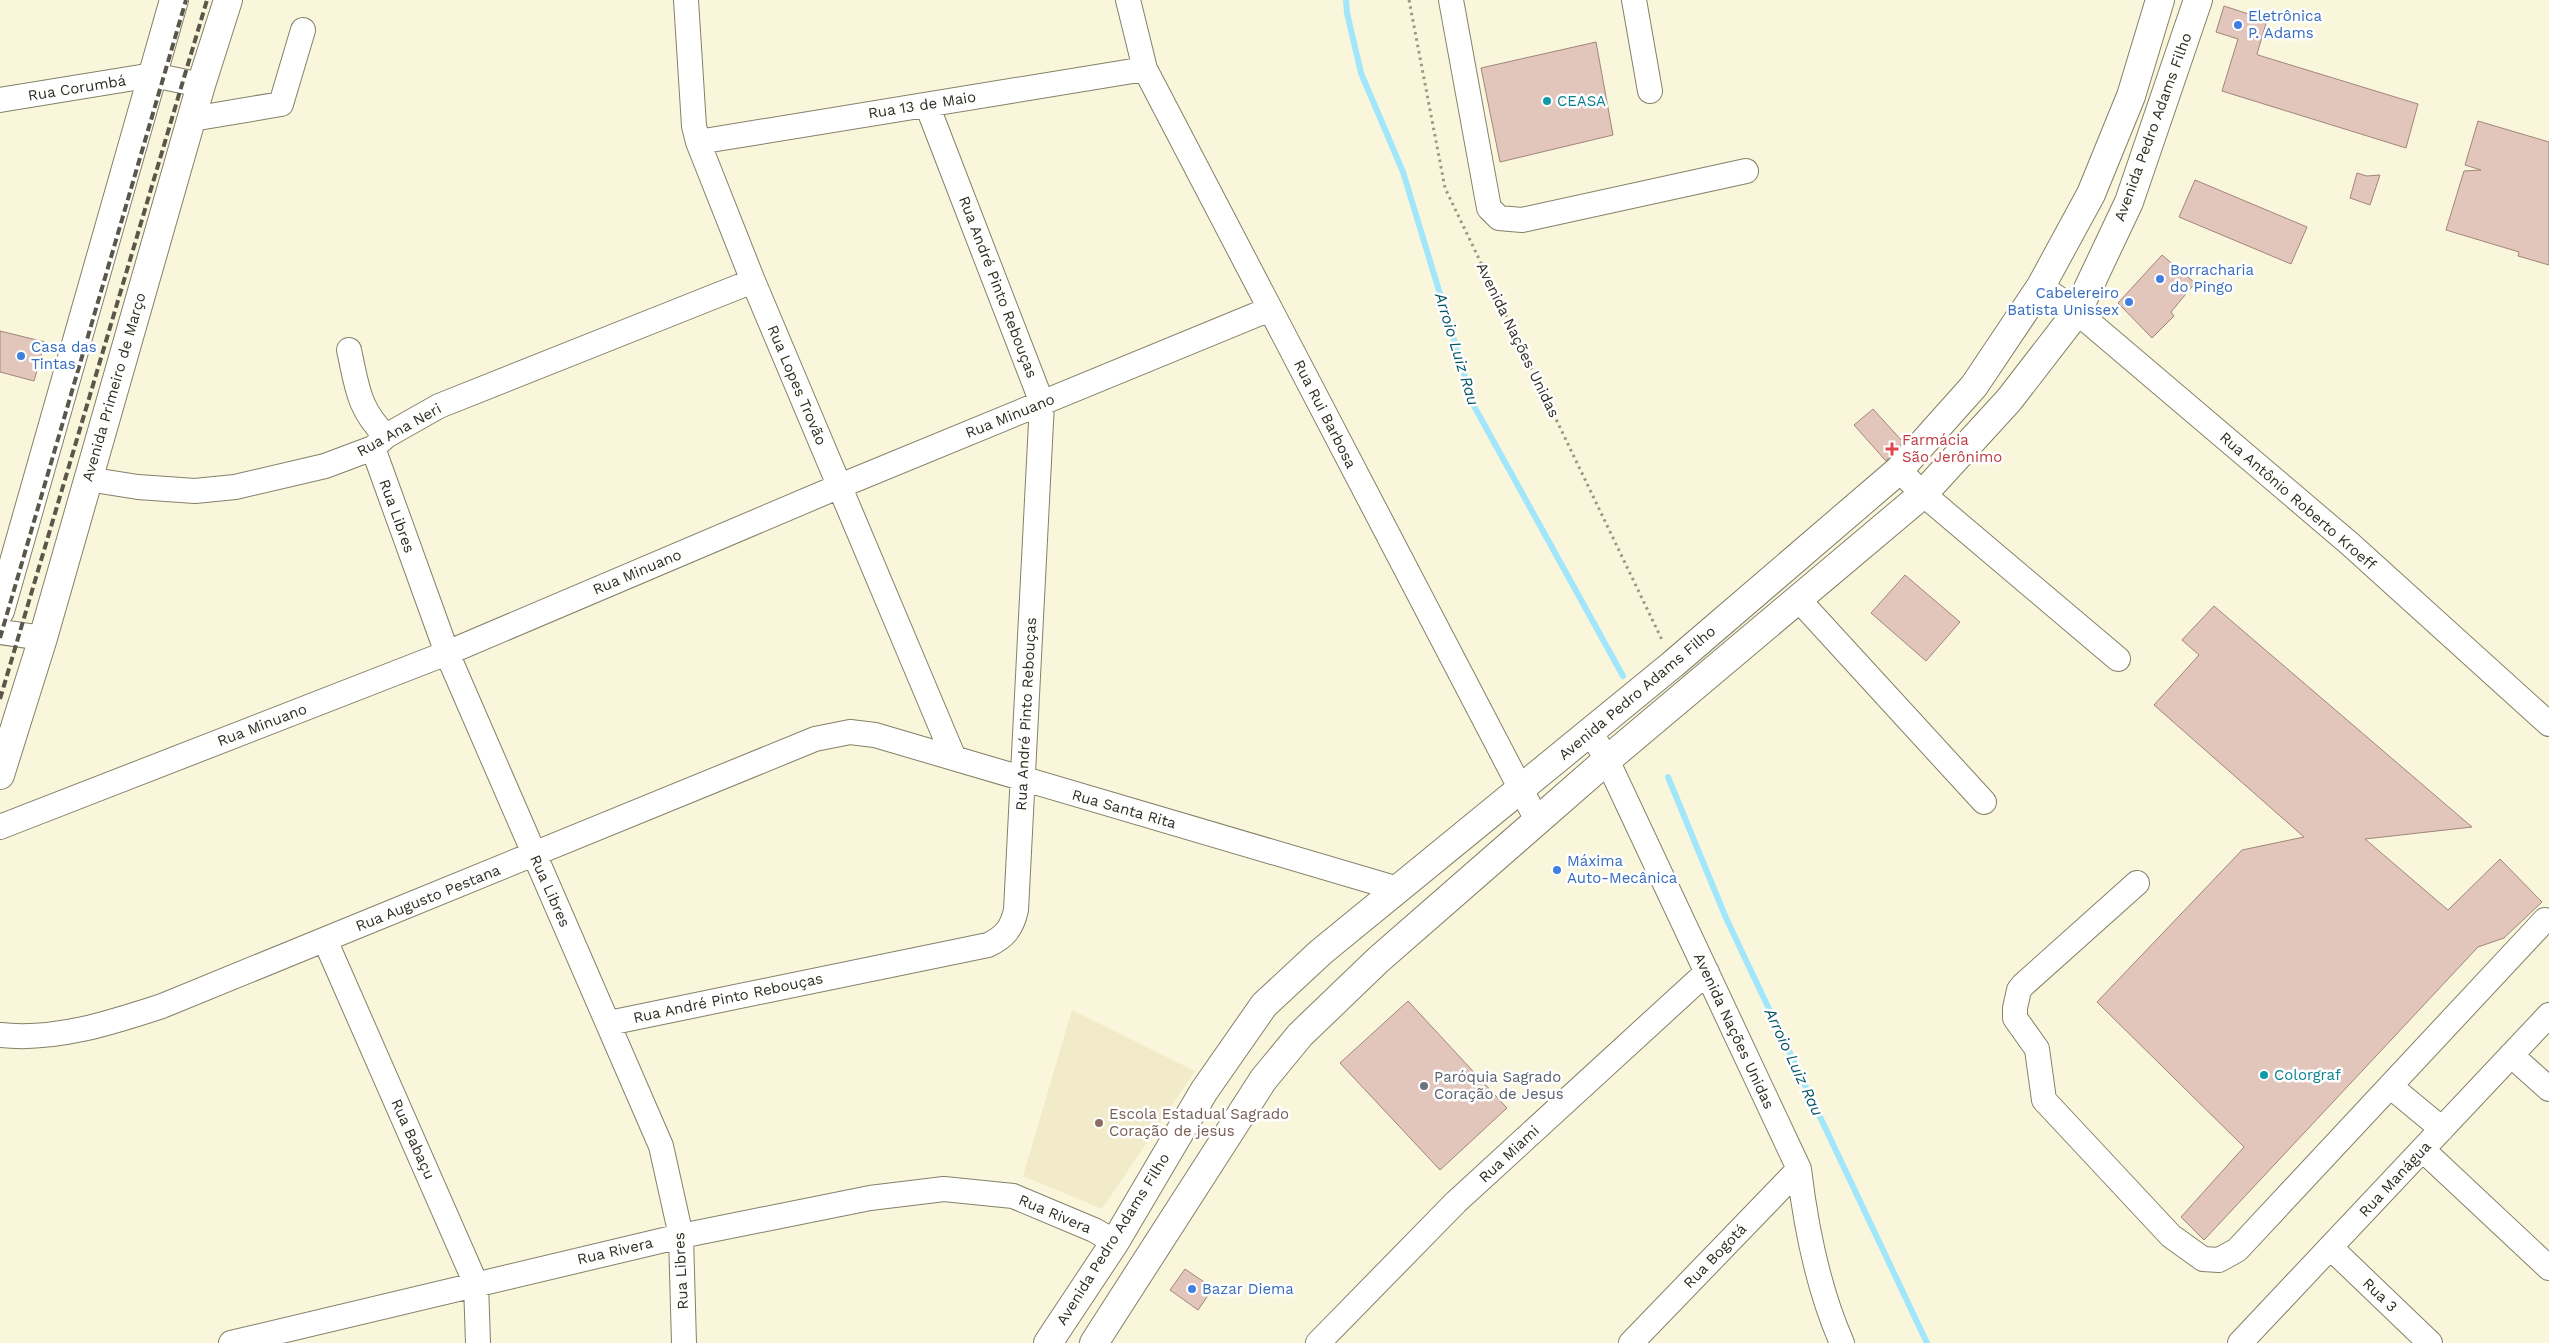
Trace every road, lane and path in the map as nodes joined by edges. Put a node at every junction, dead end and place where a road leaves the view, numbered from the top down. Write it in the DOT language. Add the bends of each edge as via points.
graph roads {
  1 [pos="174,0"];
  2 [pos="228,0"];
  3 [pos="686,0"];
  4 [pos="1128,0"];
  5 [pos="1409,0"];
  6 [pos="1451,0"];
  7 [pos="1634,0"];
  8 [pos="2160,0"];
  9 [pos="2198,0"];
  10 [pos="303,30"];
  11 [pos="1145,69"];
  12 [pos="153,75"];
  13 [pos="201,85"];
  14 [pos="1650,91"];
  15 [pos="0,100"];
  16 [pos="927,104"];
  17 [pos="192,119"];
  18 [pos="698,142"];
  19 [pos="1746,171"];
  20 [pos="753,281"];
  21 [pos="2041,286"];
  22 [pos="1270,310"];
  23 [pos="2077,312"];
  24 [pos="349,350"];
  25 [pos="1042,403"];
  26 [pos="379,442"];
  27 [pos="1899,470"];
  28 [pos="87,479"];
  29 [pos="840,486"];
  30 [pos="1924,494"];
  31 [pos="1798,599"];
  32 [pos="0,610"];
  33 [pos="1730,615"];
  34 [pos="0,632"];
  35 [pos="43,638"];
  36 [pos="1751,639"];
  37 [pos="447,653"];
  38 [pos="2118,659"];
  39 [pos="1673,664"];
  40 [pos="2549,724"];
  41 [pos="1590,731"];
  42 [pos="850,732"];
  43 [pos="954,758"];
  44 [pos="1607,760"];
  45 [pos="0,775"];
  46 [pos="1022,779"];
  47 [pos="1520,790"];
  48 [pos="1984,802"];
  49 [pos="1538,822"];
  50 [pos="0,827"];
  51 [pos="533,855"];
  52 [pos="2137,883"];
  53 [pos="1398,889"];
  54 [pos="2545,920"];
  55 [pos="325,940"];
  56 [pos="1707,972"];
  57 [pos="2549,1015"];
  58 [pos="609,1023"];
  59 [pos="0,1035"];
  60 [pos="2511,1055"];
  61 [pos="2390,1086"];
  62 [pos="2549,1089"];
  63 [pos="2442,1129"];
  64 [pos="2423,1150"];
  65 [pos="1799,1169"];
  66 [pos="681,1236"];
  67 [pos="1115,1242"];
  68 [pos="2330,1248"];
  69 [pos="2549,1268"];
  70 [pos="476,1284"];
  71 [pos="244,1341"];
  72 [pos="1053,1341"];
  73 [pos="478,1343"];
  74 [pos="684,1343"];
  75 [pos="1094,1343"];
  76 [pos="1318,1343"];
  77 [pos="1632,1343"];
  78 [pos="1842,1343"];
  79 [pos="2240,1343"];
  80 [pos="2430,1343"];
  1 -- 12 [label="main road"];
  2 -- 13 [label="main road, Avenida Primeiro de Março"];
  3 -- 18 [label="street, Rua Lopes Trovão" via="694,126"];
  4 -- 11 [label="street, Rua Rui Barbosa"];
  5 -- 39 [label="path, Avenida Nações Unidas" via="1446,188"];
  6 -- 19 [label="street" via="1489,208 1499,218 1522,220"];
  7 -- 14 [label="street"];
  8 -- 21 [label="main road, Avenida Pedro Adams Filho" via="2131,96 2094,185"];
  9 -- 23 [label="main road, Avenida Pedro Adams Filho" via="2129,202"];
  10 -- 17 [label="street" via="281,104"];
  11 -- 16 [label="street, Rua 13 de Maio"];
  11 -- 22 [label="street, Rua Rui Barbosa"];
  12 -- 13 [label="street"];
  12 -- 15 [label="street, Rua Corumbá"];
  12 -- 32 [label="main road"];
  13 -- 17 [label="main road, Avenida Primeiro de Março"];
  16 -- 18 [label="street, Rua 13 de Maio"];
  16 -- 25 [label="street, Rua André Pinto Rebouças"];
  17 -- 28 [label="main road, Avenida Primeiro de Março"];
  18 -- 20 [label="street, Rua Lopes Trovão"];
  20 -- 26 [label="street, Rua Ana Neri" via="439,406"];
  20 -- 29 [label="street, Rua Lopes Trovão"];
  21 -- 23 [label="street, Rua Antônio Roberto Kroeff"];
  21 -- 27 [label="main road, Avenida Pedro Adams Filho" via="1974,386"];
  22 -- 25 [label="street, Rua Minuano"];
  22 -- 47 [label="street, Rua Rui Barbosa"];
  23 -- 30 [label="main road, Avenida Pedro Adams Filho" via="2009,400"];
  23 -- 40 [label="street, Rua Antônio Roberto Kroeff" via="2350,544"];
  24 -- 26 [label="street" via="361,401"];
  25 -- 29 [label="street, Rua Minuano"];
  25 -- 46 [label="street, Rua André Pinto Rebouças"];
  26 -- 28 [label="street, Rua Ana Neri" via="325,466 236,487 195,491"];
  26 -- 37 [label="street, Rua Libres"];
  27 -- 30 [label="street"];
  27 -- 33 [label="main road, Avenida Pedro Adams Filho"];
  28 -- 35 [label="main road, Avenida Primeiro de Março"];
  29 -- 37 [label="street, Rua Minuano"];
  29 -- 43 [label="street, Rua Lopes Trovão"];
  30 -- 31 [label="main road, Avenida Pedro Adams Filho"];
  30 -- 38 [label="street"];
  31 -- 36 [label="main road, Avenida Pedro Adams Filho"];
  31 -- 48 [label="street"];
  33 -- 36 [label="main road"];
  33 -- 39 [label="main road, Avenida Pedro Adams Filho"];
  34 -- 35 [label="street"];
  35 -- 45 [label="main road, Avenida Primeiro de Março"];
  36 -- 44 [label="main road, Avenida Pedro Adams Filho"];
  37 -- 50 [label="street, Rua Minuano"];
  37 -- 51 [label="street, Rua Libres"];
  39 -- 41 [label="main road, Avenida Pedro Adams Filho"];
  41 -- 44 [label="street, Avenida Nações Unidas"];
  41 -- 47 [label="main road, Avenida Pedro Adams Filho"];
  42 -- 43 [label="street, Rua Santa Rita" via="875,735"];
  42 -- 51 [label="street, Rua Augusto Pestana" via="815,739"];
  43 -- 46 [label="street, Rua Santa Rita"];
  44 -- 49 [label="main road, Avenida Pedro Adams Filho"];
  44 -- 56 [label="street, Avenida Nações Unidas"];
  46 -- 53 [label="street, Rua Santa Rita"];
  46 -- 58 [label="street, Rua André Pinto Rebouças" via="1016,910 1010,930 1000,939"];
  47 -- 49 [label="street, Rua Rui Barbosa"];
  47 -- 53 [label="main road, Avenida Pedro Adams Filho"];
  49 -- 75 [label="main road, Avenida Pedro Adams Filho" via="1378,960 1300,1035 1263,1080"];
  51 -- 55 [label="street, Rua Augusto Pestana"];
  51 -- 58 [label="street, Rua Libres"];
  52 -- 61 [label="street" via="2023,985 2014,1008 2015,1018 2037,1049 2044,1100 2171,1236 2203,1259 2219,1260 2229,1256"];
  53 -- 67 [label="main road, Avenida Pedro Adams Filho" via="1321,952 1264,1005 1204,1091"];
  54 -- 61 [label="street"];
  55 -- 59 [label="street, Rua Augusto Pestana" via="162,1006 113,1022 45,1036"];
  55 -- 70 [label="street, Rua Babaçu"];
  56 -- 65 [label="street, Avenida Nações Unidas"];
  56 -- 76 [label="street, Rua Miami" via="1456,1202"];
  57 -- 60 [label="street, Rua Manágua"];
  58 -- 66 [label="street, Rua Libres" via="661,1146"];
  60 -- 62 [label="street"];
  60 -- 63 [label="street, Rua Manágua"];
  61 -- 63 [label="street"];
  63 -- 64 [label="street, Rua Manágua"];
  64 -- 68 [label="street, Rua Manágua"];
  64 -- 69 [label="street"];
  65 -- 77 [label="street, Rua Bogotá"];
  65 -- 78 [label="street, Avenida Nações Unidas" via="1805,1217 1830,1316"];
  66 -- 67 [label="street, Rua Rivera" via="870,1198 944,1189 1013,1196"];
  66 -- 70 [label="street, Rua Rivera"];
  66 -- 74 [label="street, Rua Libres"];
  67 -- 72 [label="main road, Avenida Pedro Adams Filho"];
  68 -- 79 [label="street, Rua Manágua"];
  68 -- 80 [label="street, Rua 3"];
  70 -- 71 [label="street, Rua Rivera"];
  70 -- 73 [label="street, Rua Babaçu"];
}
